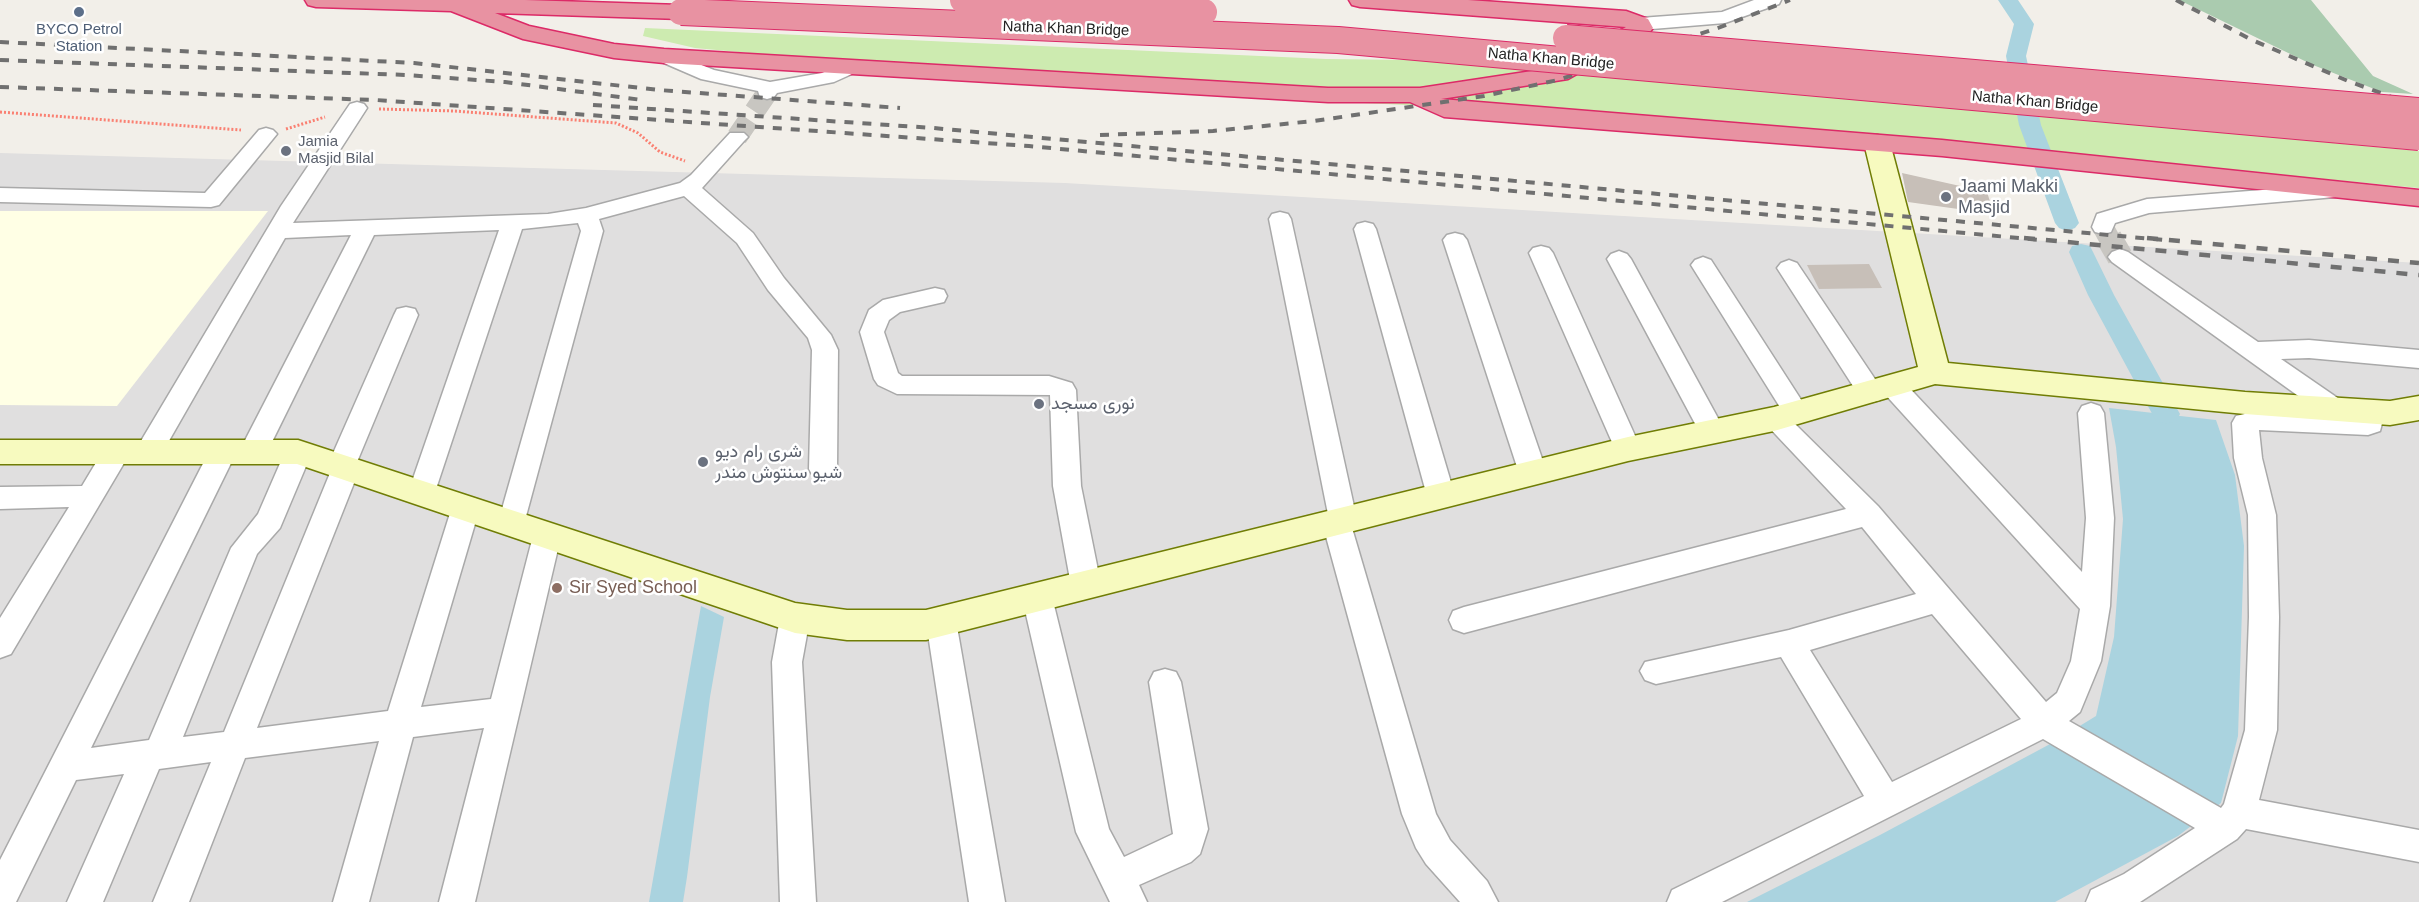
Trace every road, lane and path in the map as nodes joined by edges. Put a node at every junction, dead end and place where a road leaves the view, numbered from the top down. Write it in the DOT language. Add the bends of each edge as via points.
graph roads {
  1 [pos="316,0"];
  2 [pos="963,0"];
  3 [pos="1360,0"];
  4 [pos="1772,0"];
  5 [pos="450,3"];
  6 [pos="644,11"];
  7 [pos="1640,24"];
  8 [pos="614,51"];
  9 [pos="664,56"];
  10 [pos="846,69"];
  11 [pos="1418,95"];
  12 [pos="357,108"];
  13 [pos="2419,111"];
  14 [pos="266,134"];
  15 [pos="737,137"];
  16 [pos="2419,137"];
  17 [pos="1876,143"];
  18 [pos="688,188"];
  19 [pos="2340,191"];
  20 [pos="0,195"];
  21 [pos="2419,198"];
  22 [pos="586,215"];
  23 [pos="1280,219"];
  24 [pos="513,223"];
  25 [pos="2103,227"];
  26 [pos="366,228"];
  27 [pos="1365,229"];
  28 [pos="277,231"];
  29 [pos="1455,240"];
  30 [pos="1541,253"];
  31 [pos="2120,257"];
  32 [pos="1619,259"];
  33 [pos="1703,265"];
  34 [pos="1789,268"];
  35 [pos="935,297"];
  36 [pos="406,315"];
  37 [pos="2252,351"];
  38 [pos="2419,359"];
  39 [pos="1935,373"];
  40 [pos="1882,389"];
  41 [pos="2333,408"];
  42 [pos="2394,411"];
  43 [pos="2091,413"];
  44 [pos="1785,415"];
  45 [pos="2419,426"];
  46 [pos="1712,431"];
  47 [pos="1628,449"];
  48 [pos="0,452"];
  49 [pos="298,452"];
  50 [pos="116,453"];
  51 [pos="148,453"];
  52 [pos="238,453"];
  53 [pos="344,467"];
  54 [pos="823,469"];
  55 [pos="1533,473"];
  56 [pos="422,493"];
  57 [pos="90,496"];
  58 [pos="1441,496"];
  59 [pos="0,498"];
  60 [pos="466,507"];
  61 [pos="1868,514"];
  62 [pos="1339,521"];
  63 [pos="512,523"];
  64 [pos="547,536"];
  65 [pos="1086,585"];
  66 [pos="1037,597"];
  67 [pos="1938,600"];
  68 [pos="2095,606"];
  69 [pos="795,618"];
  70 [pos="1464,620"];
  71 [pos="941,621"];
  72 [pos="1790,643"];
  73 [pos="0,645"];
  74 [pos="1656,670"];
  75 [pos="1165,682"];
  76 [pos="504,711"];
  77 [pos="2045,723"];
  78 [pos="400,724"];
  79 [pos="234,745"];
  80 [pos="155,755"];
  81 [pos="67,766"];
  82 [pos="1887,803"];
  83 [pos="2228,822"];
  84 [pos="2419,846"];
  85 [pos="1123,890"];
  86 [pos="0,897"];
  87 [pos="85,902"];
  88 [pos="171,902"];
  89 [pos="351,902"];
  90 [pos="457,902"];
  91 [pos="798,902"];
  92 [pos="987,902"];
  93 [pos="1480,902"];
  94 [pos="1685,902"];
  95 [pos="2104,902"];
  1 -- 5 [label="highway, Natha Khan Bridge"];
  2 -- 13 [label="highway, Natha Khan Bridge, bridge" via="1341,18"];
  3 -- 7 [label="highway" via="1564,12 1626,18"];
  4 -- 7 [label="street" via="1725,17"];
  5 -- 6 [label="highway, Natha Khan Bridge"];
  5 -- 8 [label="highway" via="523,32"];
  6 -- 8 [label="highway"];
  6 -- 16 [label="highway, Natha Khan Bridge, bridge" via="1338,40"];
  7 -- 11 [label="highway" via="1641,28 1559,74"];
  8 -- 9 [label="highway"];
  9 -- 10 [label="highway"];
  9 -- 10 [label="street" via="708,75 769,90 827,78"];
  10 -- 11 [label="highway" via="1328,96"];
  11 -- 17 [label="highway" via="1444,109"];
  12 -- 28 [label="street"];
  14 -- 20 [label="street" via="211,200"];
  15 -- 18 [label="street"];
  17 -- 19 [label="highway"];
  17 -- 39 [label="street"];
  18 -- 22 [label="street"];
  18 -- 54 [label="street" via="745,238 776,284 819,335 825,350"];
  19 -- 21 [label="highway"];
  19 -- 25 [label="street" via="2147,206 2105,219"];
  22 -- 24 [label="street"];
  22 -- 63 [label="street" via="592,231"];
  23 -- 62 [label="street"];
  24 -- 26 [label="street"];
  24 -- 56 [label="street"];
  26 -- 28 [label="street"];
  26 -- 52 [label="street"];
  27 -- 58 [label="street"];
  28 -- 51 [label="street"];
  29 -- 55 [label="street"];
  30 -- 47 [label="street"];
  31 -- 37 [label="street"];
  32 -- 46 [label="street"];
  33 -- 44 [label="street"];
  34 -- 40 [label="street"];
  35 -- 65 [label="street" via="892,306 878,316 872,332 887,379 897,385 1049,385 1063,390 1067,486"];
  36 -- 53 [label="street"];
  37 -- 38 [label="street" via="2309,350"];
  37 -- 41 [label="street"];
  39 -- 40 [label="street"];
  39 -- 41 [label="street"];
  40 -- 44 [label="street"];
  40 -- 68 [label="street"];
  41 -- 42 [label="street"];
  42 -- 45 [label="street"];
  42 -- 83 [label="street" via="2367,425 2262,420 2245,423 2248,459 2262,516 2261,730"];
  43 -- 68 [label="street" via="2100,518"];
  44 -- 46 [label="street"];
  44 -- 61 [label="street"];
  46 -- 47 [label="street"];
  47 -- 55 [label="street"];
  48 -- 50 [label="street"];
  49 -- 52 [label="street"];
  49 -- 53 [label="street"];
  49 -- 80 [label="street" via="270,520 246,548"];
  50 -- 51 [label="street"];
  50 -- 57 [label="street"];
  51 -- 52 [label="street"];
  52 -- 81 [label="street" via="116,663"];
  53 -- 56 [label="street"];
  53 -- 79 [label="street"];
  55 -- 58 [label="street"];
  56 -- 60 [label="street"];
  57 -- 59 [label="street"];
  57 -- 73 [label="street"];
  58 -- 62 [label="street"];
  60 -- 63 [label="street"];
  60 -- 78 [label="street"];
  61 -- 67 [label="street"];
  61 -- 70 [label="street"];
  62 -- 65 [label="street"];
  62 -- 93 [label="street" via="1419,814 1438,852"];
  63 -- 64 [label="street"];
  64 -- 69 [label="street"];
  64 -- 76 [label="street"];
  65 -- 66 [label="street"];
  66 -- 71 [label="street"];
  66 -- 85 [label="street" via="1093,832"];
  67 -- 72 [label="street"];
  67 -- 77 [label="street"];
  68 -- 77 [label="street" via="2086,661 2069,702"];
  69 -- 71 [label="street" via="848,625 926,625"];
  69 -- 91 [label="street" via="787,662"];
  71 -- 92 [label="street"];
  72 -- 74 [label="street"];
  72 -- 82 [label="street"];
  75 -- 85 [label="street" via="1191,830 1188,843"];
  76 -- 78 [label="street"];
  76 -- 90 [label="street"];
  77 -- 82 [label="street"];
  77 -- 83 [label="street"];
  78 -- 79 [label="street"];
  78 -- 89 [label="street"];
  79 -- 80 [label="street"];
  79 -- 88 [label="street"];
  80 -- 81 [label="street"];
  80 -- 87 [label="street"];
  81 -- 86 [label="street"];
  82 -- 94 [label="street"];
  83 -- 84 [label="street"];
  83 -- 95 [label="street" via="2136,886"];
}
